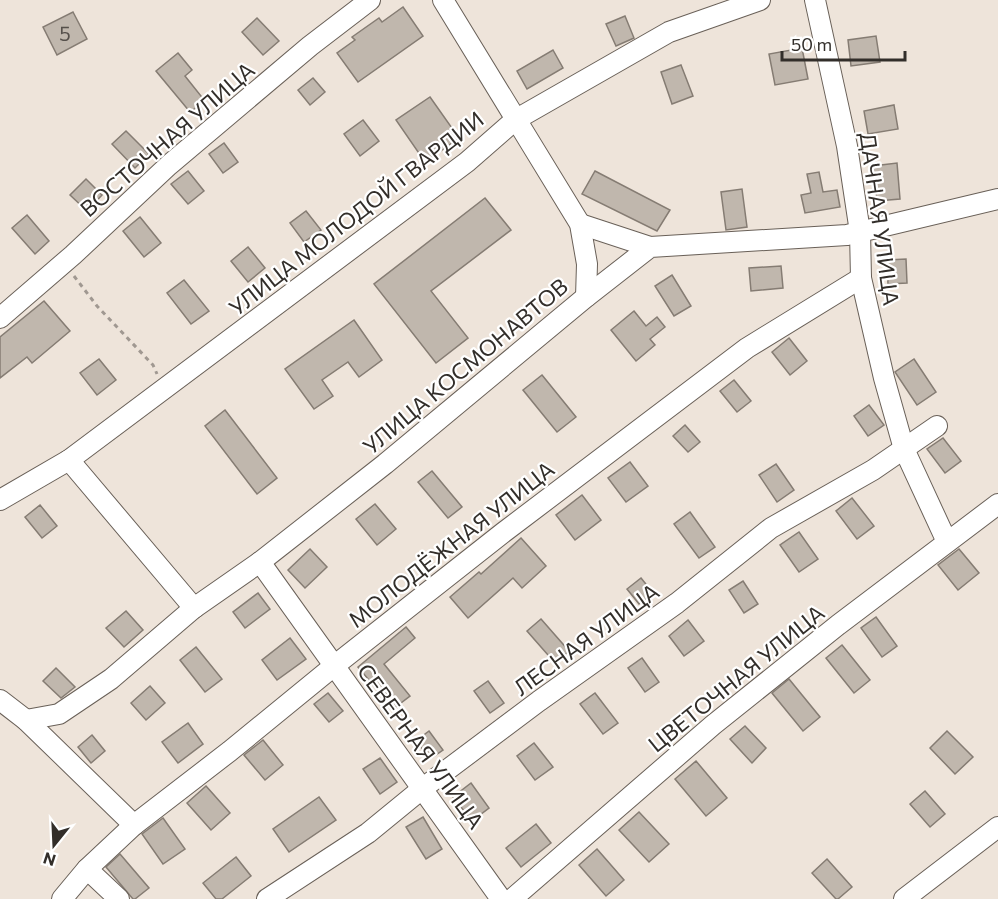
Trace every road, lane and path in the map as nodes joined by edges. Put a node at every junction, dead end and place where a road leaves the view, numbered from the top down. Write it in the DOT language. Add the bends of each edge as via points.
graph roads {
  1 [pos="370,0"];
  2 [pos="443,0"];
  3 [pos="760,0"];
  4 [pos="811,3"];
  5 [pos="515,120"];
  6 [pos="997,200"];
  7 [pos="580,224"];
  8 [pos="860,232"];
  9 [pos="650,247"];
  10 [pos="64,262"];
  11 [pos="861,278"];
  12 [pos="586,297"];
  13 [pos="0,318"];
  14 [pos="165,388"];
  15 [pos="937,426"];
  16 [pos="904,449"];
  17 [pos="69,460"];
  18 [pos="0,500"];
  19 [pos="998,504"];
  20 [pos="947,542"];
  21 [pos="260,562"];
  22 [pos="194,608"];
  23 [pos="334,666"];
  24 [pos="0,700"];
  25 [pos="26,720"];
  26 [pos="423,788"];
  27 [pos="134,825"];
  28 [pos="998,827"];
  29 [pos="87,869"];
  30 [pos="62,899"];
  31 [pos="119,899"];
  32 [pos="267,899"];
  33 [pos="501,899"];
  34 [pos="512,899"];
  35 [pos="904,899"];
  1 -- 10 [label="street, ВОСТОЧНАЯ УЛИЦА" via="169,165"];
  2 -- 5 [label="street"];
  3 -- 5 [label="street, УЛИЦА МОЛОДОЙ ГВАРДИИ" via="669,32"];
  4 -- 8 [label="street, ДАЧНАЯ УЛИЦА" via="846,146"];
  5 -- 7 [label="street"];
  5 -- 14 [label="street, УЛИЦА МОЛОДОЙ ГВАРДИИ" via="467,162"];
  6 -- 8 [label="street"];
  7 -- 9 [label="street"];
  7 -- 12 [label="street" via="587,264"];
  8 -- 9 [label="street"];
  8 -- 11 [label="street, ДАЧНАЯ УЛИЦА"];
  9 -- 12 [label="street, УЛИЦА КОСМОНАВТОВ"];
  10 -- 13 [label="street, ВОСТОЧНАЯ УЛИЦА"];
  10 -- 14 [label="path" via="97,306 153,365"];
  11 -- 16 [label="street, ДАЧНАЯ УЛИЦА"];
  11 -- 23 [label="street, МОЛОДЁЖНАЯ УЛИЦА" via="747,348"];
  12 -- 21 [label="street, УЛИЦА КОСМОНАВТОВ"];
  14 -- 17 [label="street, УЛИЦА МОЛОДОЙ ГВАРДИИ"];
  15 -- 16 [label="street, ЛЕСНАЯ УЛИЦА"];
  16 -- 20 [label="street, ДАЧНАЯ УЛИЦА"];
  16 -- 26 [label="street, ЛЕСНАЯ УЛИЦА" via="771,528 677,603"];
  17 -- 18 [label="street, УЛИЦА МОЛОДОЙ ГВАРДИИ"];
  17 -- 22 [label="street"];
  19 -- 20 [label="street, ЦВЕТОЧНАЯ УЛИЦА"];
  20 -- 34 [label="street, ЦВЕТОЧНАЯ УЛИЦА" via="713,725"];
  21 -- 22 [label="street, УЛИЦА КОСМОНАВТОВ"];
  21 -- 23 [label="street, СЕВЕРНАЯ УЛИЦА"];
  22 -- 25 [label="street, УЛИЦА КОСМОНАВТОВ" via="111,679 58,714"];
  23 -- 26 [label="street, СЕВЕРНАЯ УЛИЦА"];
  23 -- 27 [label="street, МОЛОДЁЖНАЯ УЛИЦА"];
  24 -- 25 [label="street"];
  25 -- 27 [label="street"];
  26 -- 32 [label="street, ЛЕСНАЯ УЛИЦА" via="368,833"];
  26 -- 33 [label="street, СЕВЕРНАЯ УЛИЦА"];
  27 -- 29 [label="street, МОЛОДЁЖНАЯ УЛИЦА"];
  28 -- 35 [label="street"];
  29 -- 30 [label="street, МОЛОДЁЖНАЯ УЛИЦА"];
  29 -- 31 [label="street"];
}
